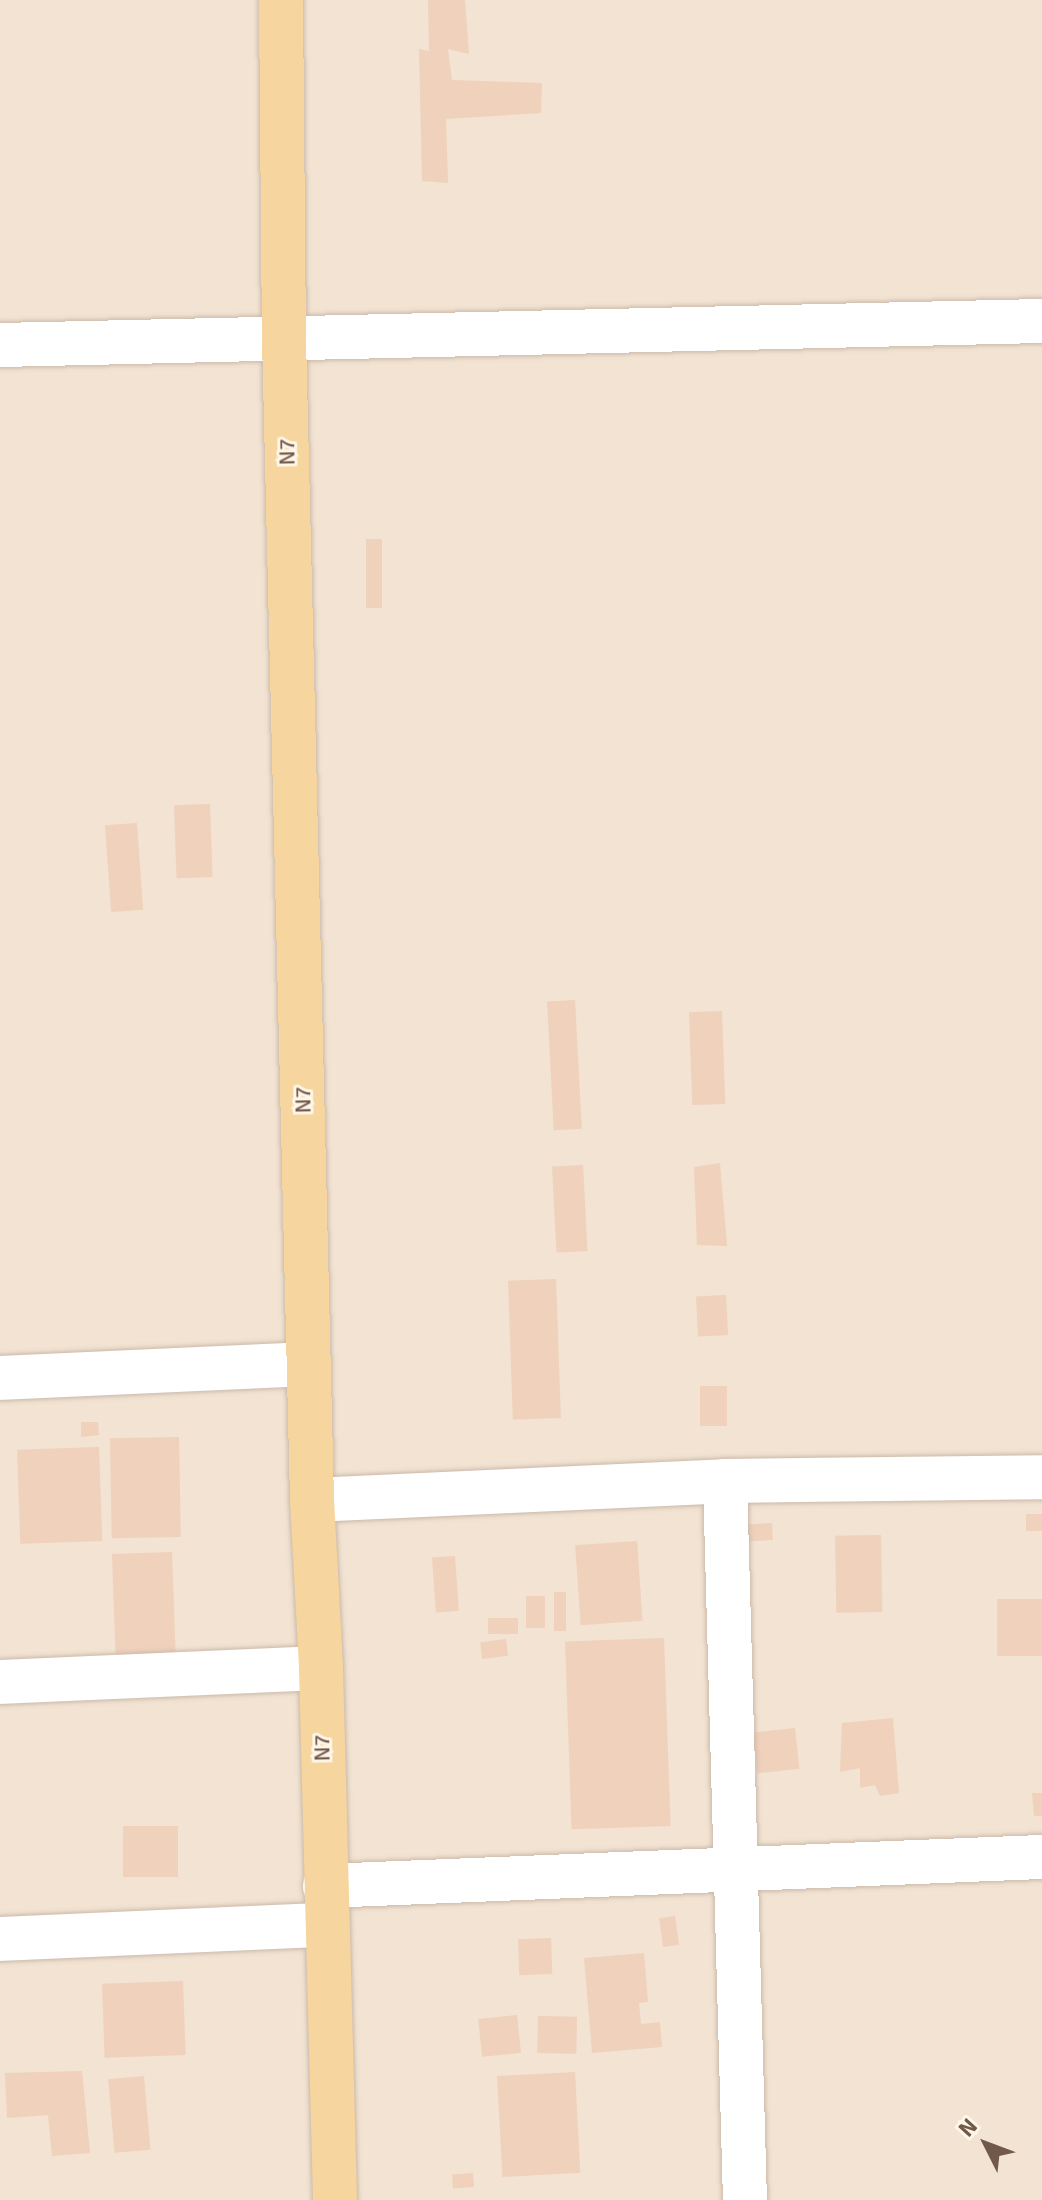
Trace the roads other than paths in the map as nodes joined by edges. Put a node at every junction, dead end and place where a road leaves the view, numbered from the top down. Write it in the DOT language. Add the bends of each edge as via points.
graph roads {
  1 [pos="281,0"];
  2 [pos="1042,321"];
  3 [pos="284,338"];
  4 [pos="0,345"];
  5 [pos="309,1364"];
  6 [pos="0,1378"];
  7 [pos="1042,1477"];
  8 [pos="725,1481"];
  9 [pos="312,1500"];
  10 [pos="321,1668"];
  11 [pos="0,1682"];
  12 [pos="1042,1857"];
  13 [pos="736,1872"];
  14 [pos="325,1906"];
  15 [pos="0,1939"];
  16 [pos="335,2200"];
  17 [pos="745,2200"];
  1 -- 3 [label="main road, N7"];
  2 -- 3 [label="street"];
  3 -- 4 [label="street"];
  3 -- 5 [label="main road, N7"];
  5 -- 6 [label="street"];
  5 -- 9 [label="main road, N7"];
  7 -- 8 [label="street"];
  8 -- 9 [label="street"];
  8 -- 13 [label="street"];
  9 -- 10 [label="main road, N7"];
  10 -- 11 [label="street"];
  10 -- 14 [label="main road, N7"];
  12 -- 13 [label="street"];
  13 -- 14 [label="street"];
  13 -- 17 [label="street"];
  14 -- 15 [label="street"];
  14 -- 16 [label="main road, N7"];
}
